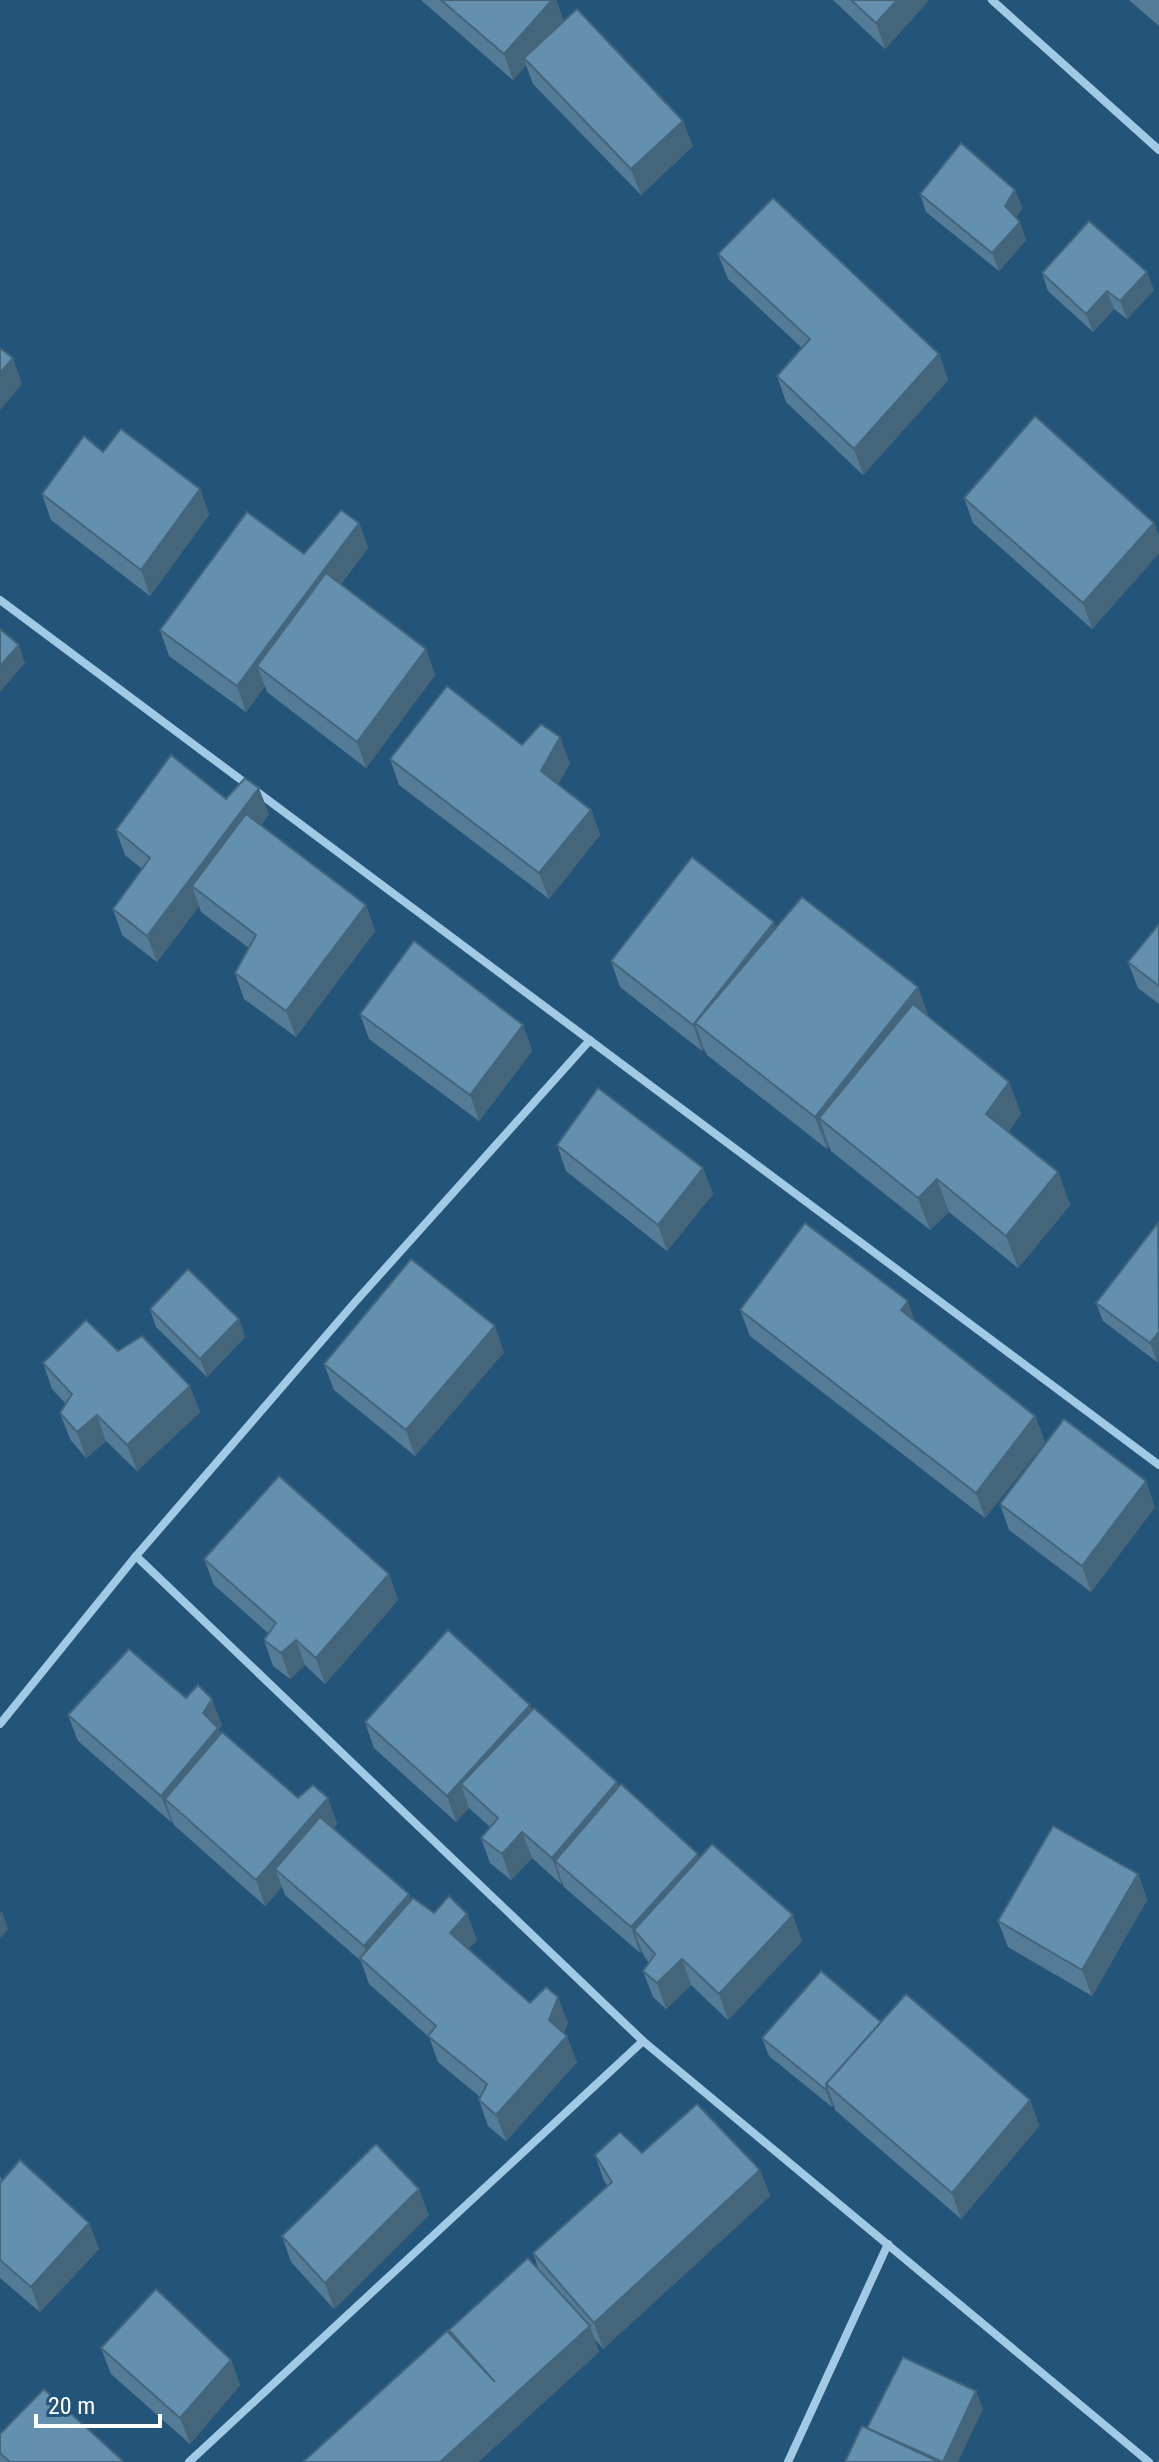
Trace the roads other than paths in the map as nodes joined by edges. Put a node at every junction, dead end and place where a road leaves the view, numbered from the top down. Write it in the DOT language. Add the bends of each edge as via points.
graph roads {
  1 [pos="992,0"];
  2 [pos="1159,150"];
  3 [pos="0,600"];
  4 [pos="590,1040"];
  5 [pos="1159,1465"];
  6 [pos="136,1556"];
  7 [pos="0,1724"];
  8 [pos="643,2041"];
  9 [pos="888,2244"];
  10 [pos="189,2462"];
  11 [pos="788,2462"];
  12 [pos="1149,2462"];
  1 -- 2 [label="street"];
  3 -- 4 [label="street"];
  4 -- 5 [label="street"];
  4 -- 6 [label="street"];
  6 -- 7 [label="street"];
  6 -- 8 [label="street"];
  8 -- 9 [label="street"];
  8 -- 10 [label="street"];
  9 -- 11 [label="street"];
  9 -- 12 [label="street"];
}
